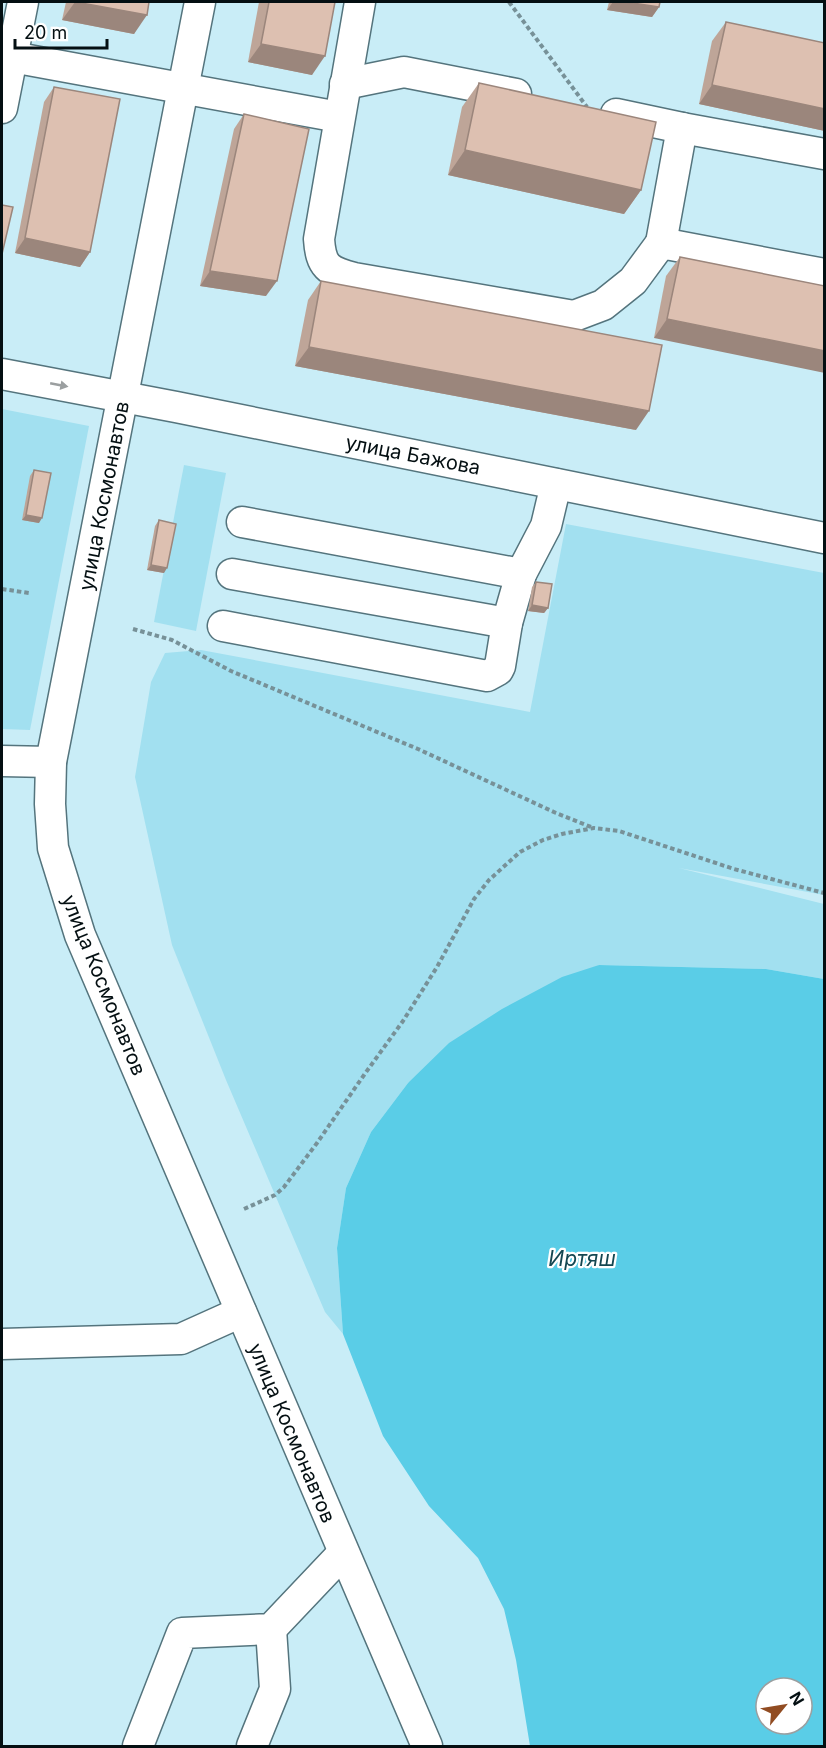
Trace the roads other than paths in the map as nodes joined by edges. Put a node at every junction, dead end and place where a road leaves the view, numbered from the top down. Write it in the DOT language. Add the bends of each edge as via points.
graph roads {
  1 [pos="23,2"];
  2 [pos="200,2"];
  3 [pos="360,2"];
  4 [pos="12,57"];
  5 [pos="345,84"];
  6 [pos="183,88"];
  7 [pos="542,99"];
  8 [pos="2,108"];
  9 [pos="588,108"];
  10 [pos="339,117"];
  11 [pos="682,128"];
  12 [pos="825,154"];
  13 [pos="662,243"];
  14 [pos="825,274"];
  15 [pos="2,374"];
  16 [pos="123,397"];
  17 [pos="555,484"];
  18 [pos="242,522"];
  19 [pos="825,538"];
  20 [pos="232,574"];
  21 [pos="521,574"];
  22 [pos="507,623"];
  23 [pos="223,626"];
  24 [pos="2,761"];
  25 [pos="51,762"];
  26 [pos="241,1312"];
  27 [pos="2,1344"];
  28 [pos="344,1553"];
  29 [pos="271,1629"];
  30 [pos="138,1746"];
  31 [pos="252,1746"];
  32 [pos="427,1746"];
  1 -- 4 [label="street"];
  2 -- 6 [label="street, улица Космонавтов"];
  3 -- 5 [label="street"];
  4 -- 6 [label="street"];
  4 -- 8 [label="street"];
  5 -- 7 [label="street" via="404,72"];
  5 -- 10 [label="street"];
  6 -- 10 [label="street"];
  6 -- 16 [label="street, улица Космонавтов"];
  9 -- 11 [label="street"];
  10 -- 13 [label="street" via="319,239 325,266 335,273 574,316 603,305 633,281"];
  11 -- 12 [label="street"];
  11 -- 13 [label="street"];
  13 -- 14 [label="street"];
  15 -- 16 [label="street, улица Бажова, one-way"];
  16 -- 17 [label="street, улица Бажова"];
  16 -- 25 [label="street, улица Космонавтов"];
  17 -- 19 [label="street, улица Бажова"];
  17 -- 21 [label="street" via="546,526"];
  18 -- 21 [label="street"];
  20 -- 22 [label="street"];
  21 -- 22 [label="street"];
  22 -- 23 [label="street" via="500,666 488,676"];
  24 -- 25 [label="street"];
  25 -- 26 [label="street, улица Космонавтов" via="53,848 80,934"];
  26 -- 27 [label="street" via="181,1339"];
  26 -- 28 [label="street, улица Космонавтов"];
  28 -- 29 [label="street"];
  28 -- 32 [label="street, улица Космонавтов"];
  29 -- 30 [label="street" via="182,1633"];
  29 -- 31 [label="street" via="275,1689"];
}
